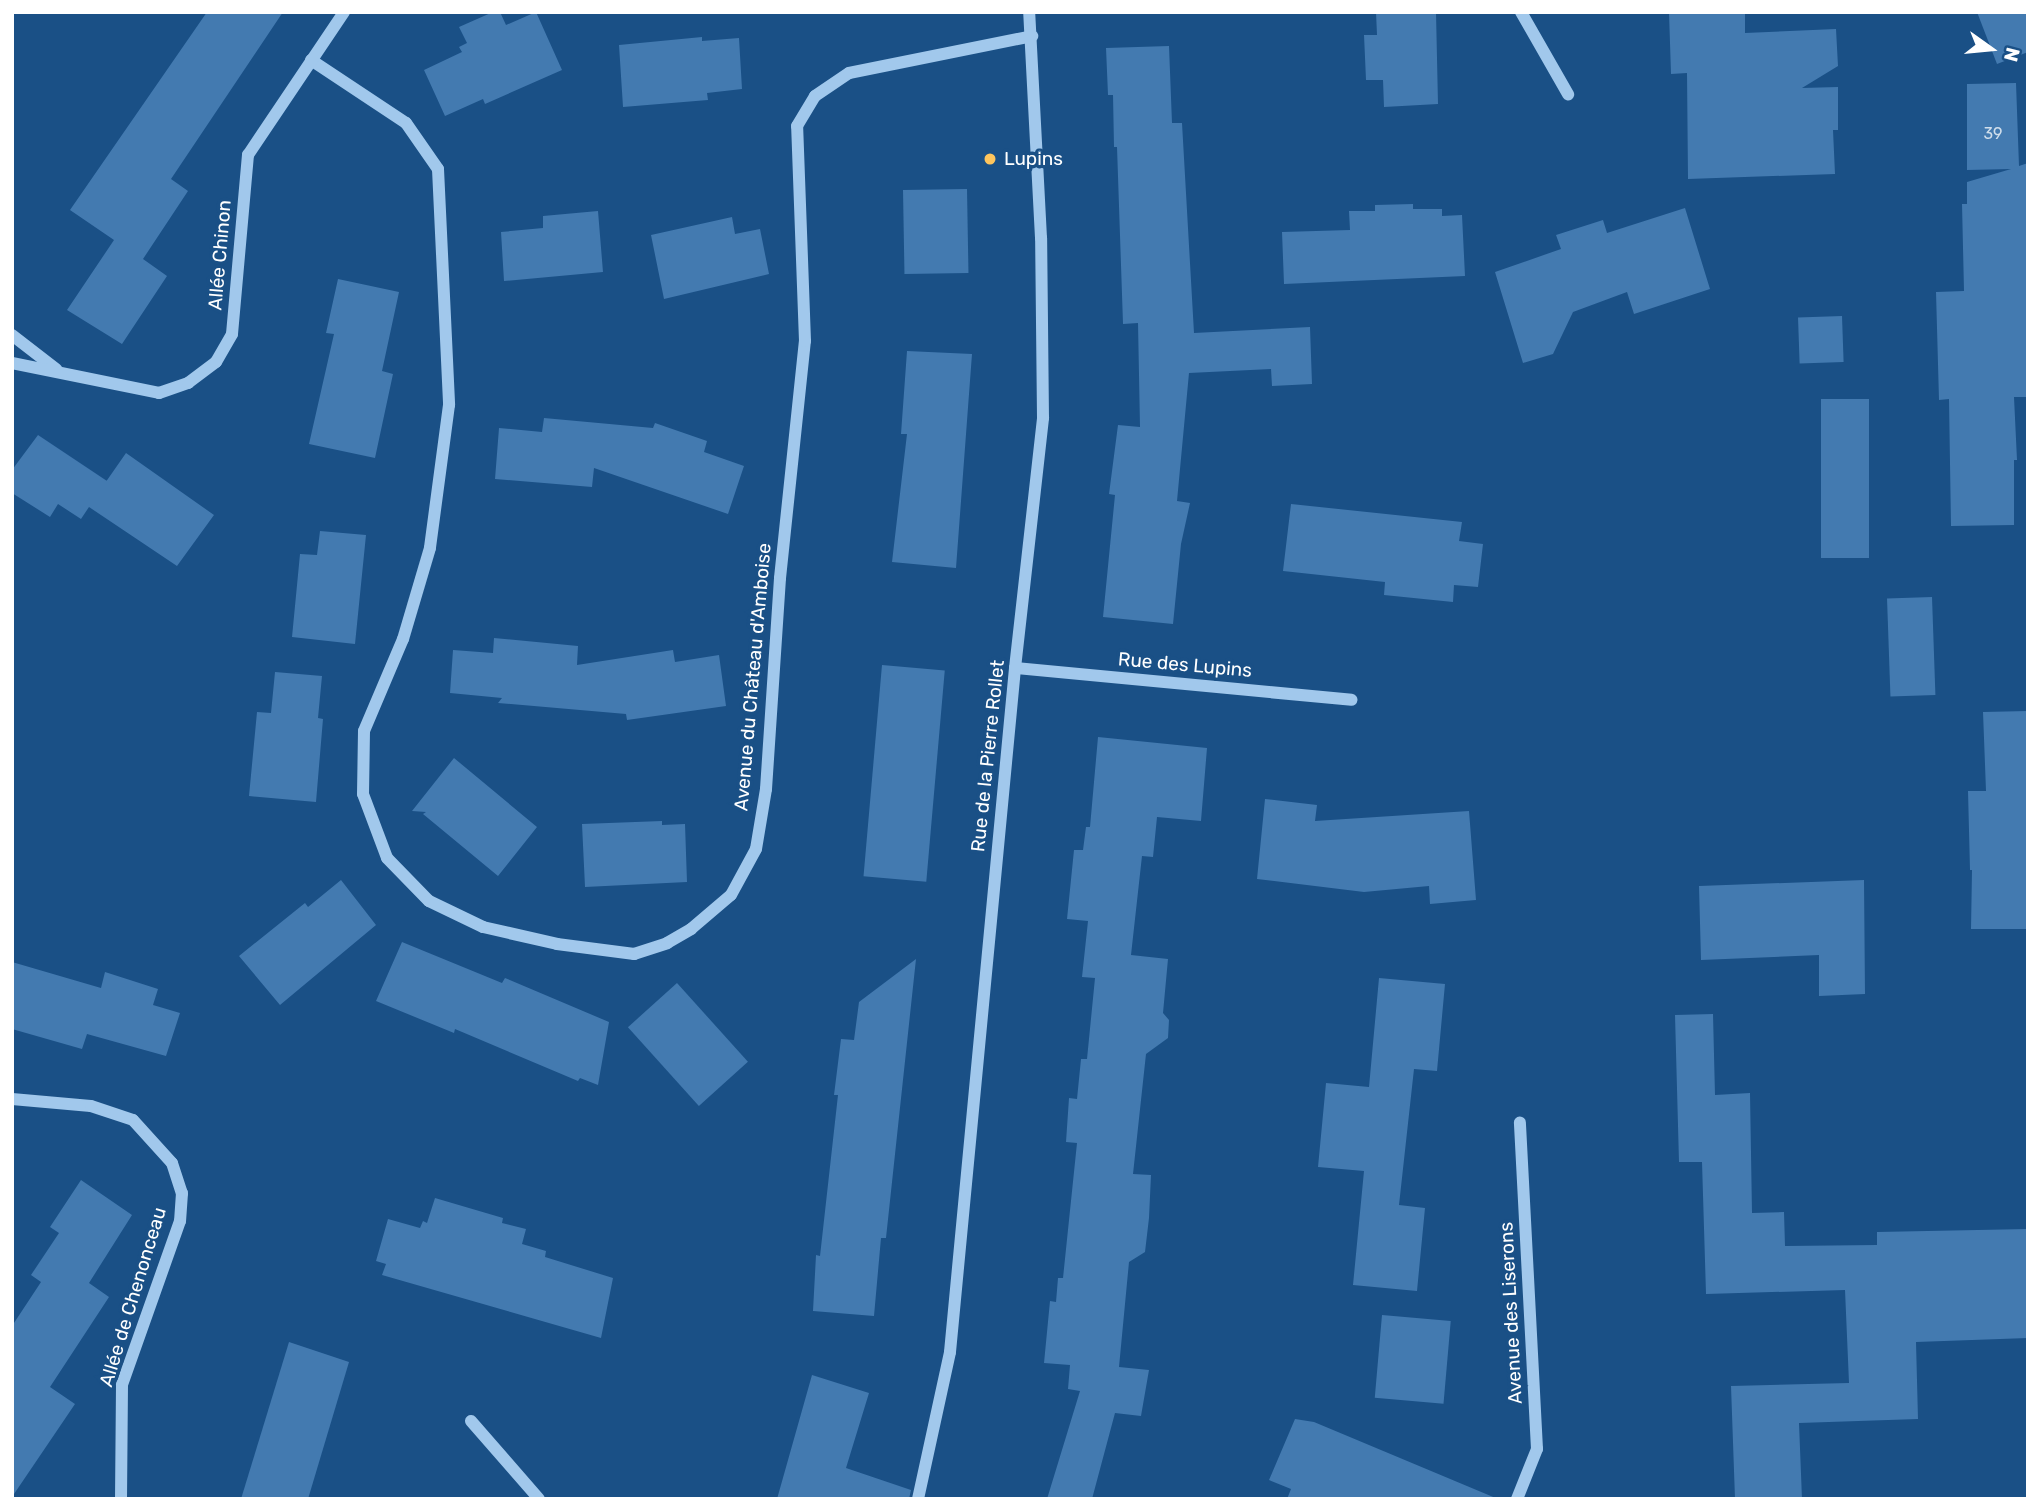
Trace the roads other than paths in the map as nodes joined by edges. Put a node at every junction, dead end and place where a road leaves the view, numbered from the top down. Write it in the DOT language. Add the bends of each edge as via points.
graph roads {
  1 [pos="344,12"];
  2 [pos="1029,12"];
  3 [pos="1521,12"];
  4 [pos="1032,36"];
  5 [pos="311,60"];
  6 [pos="1568,94"];
  7 [pos="12,335"];
  8 [pos="12,363"];
  9 [pos="62,374"];
  10 [pos="1015,668"];
  11 [pos="1351,700"];
  12 [pos="12,1099"];
  13 [pos="1520,1122"];
  14 [pos="471,1421"];
  15 [pos="121,1499"];
  16 [pos="539,1499"];
  17 [pos="918,1499"];
  18 [pos="1517,1499"];
  1 -- 5 [label="street, Allée Chinon"];
  2 -- 4 [label="street, Rue de la Pierre Rollet"];
  3 -- 6 [label="street"];
  4 -- 5 [label="street, Avenue du Château d'Amboise" via="849,73 815,96 797,127 805,341 780,578 766,789 755,849 731,895 691,929 634,954 557,944 484,927 429,901 387,858 363,794 364,731 403,639 430,548 449,405 438,169 406,123"];
  4 -- 10 [label="street, Rue de la Pierre Rollet" via="1041,238 1042,418"];
  5 -- 9 [label="street, Allée Chinon" via="248,155 232,334 216,362 188,383 159,393"];
  7 -- 9 [label="street, Allée Chinon"];
  8 -- 9 [label="street, Allée Chinon"];
  10 -- 11 [label="street, Rue des Lupins"];
  10 -- 17 [label="street, Rue de la Pierre Rollet" via="950,1352"];
  12 -- 15 [label="street, Allée de Chenonceau" via="91,1106 134,1120 172,1163 182,1193 180,1221 122,1385"];
  13 -- 18 [label="street, Avenue des Liserons" via="1537,1448"];
  14 -- 16 [label="street"];
}
